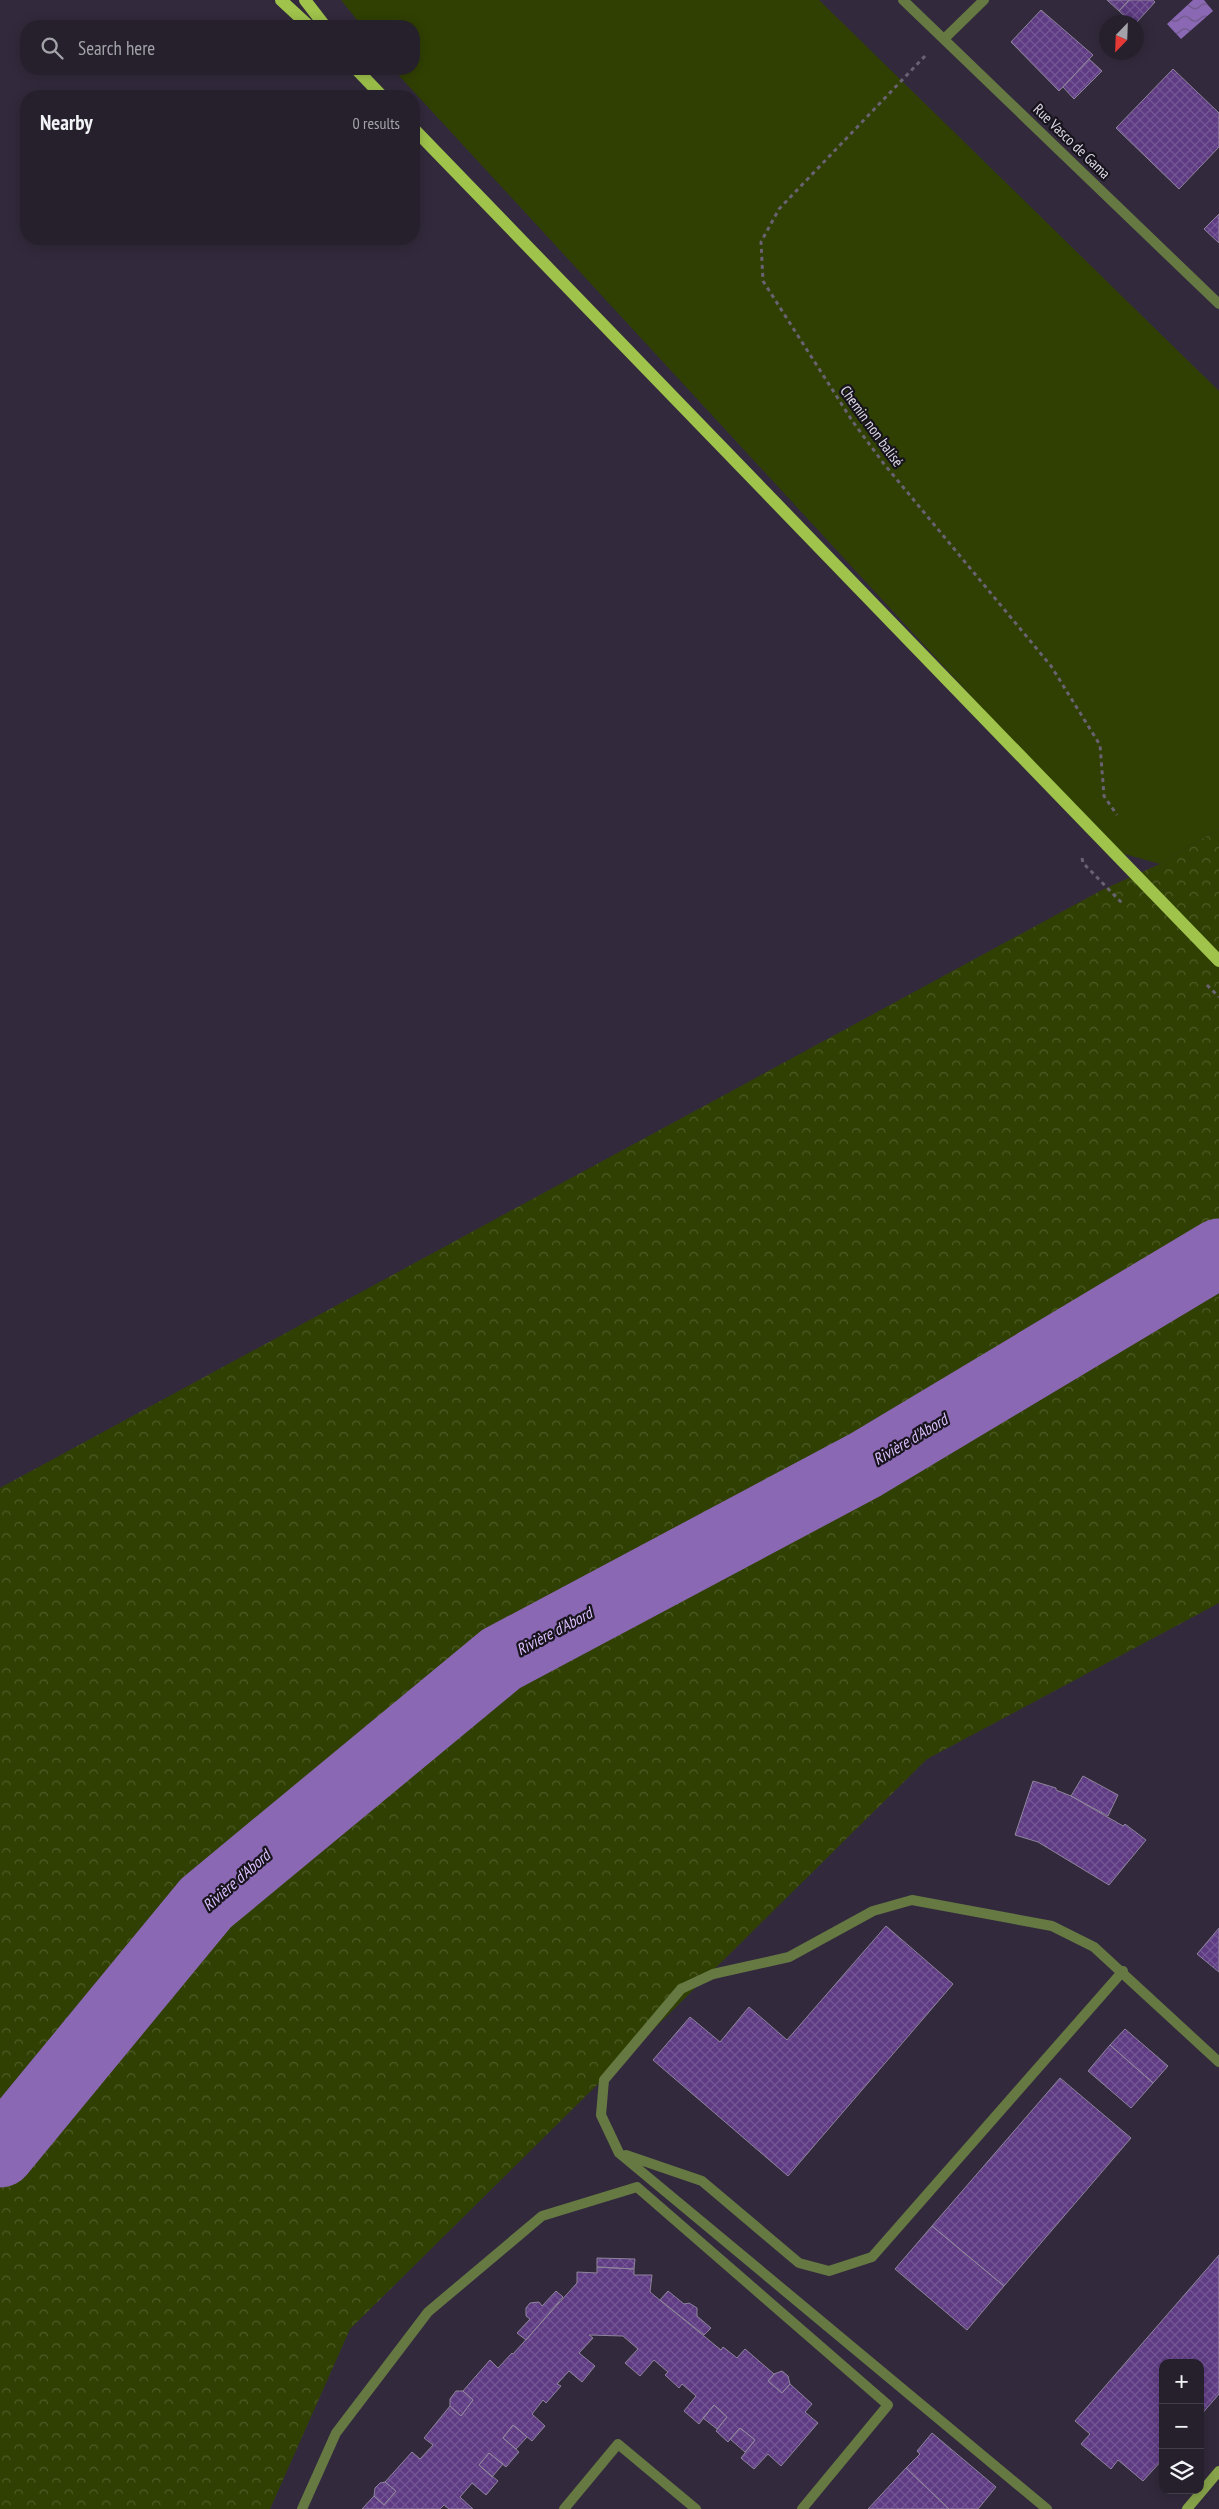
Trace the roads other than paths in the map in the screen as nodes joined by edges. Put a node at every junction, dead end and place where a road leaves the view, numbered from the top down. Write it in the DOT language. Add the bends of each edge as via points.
graph roads {
  1 [pos="281,0"];
  2 [pos="294,0"];
  3 [pos="304,0"];
  4 [pos="903,0"];
  5 [pos="984,0"];
  6 [pos="303,20"];
  7 [pos="312,20"];
  8 [pos="320,20"];
  9 [pos="944,39"];
  10 [pos="361,75"];
  11 [pos="375,90"];
  12 [pos="420,135"];
  13 [pos="1219,304"];
  14 [pos="1219,962"];
  15 [pos="1123,1971"];
  16 [pos="1219,2062"];
  17 [pos="619,2152"];
  18 [pos="1219,2471"];
  19 [pos="302,2509"];
  20 [pos="564,2509"];
  21 [pos="696,2509"];
  22 [pos="802,2509"];
  23 [pos="1046,2509"];
  24 [pos="1187,2509"];
  1 -- 6 [label="main road"];
  2 -- 7 [label="main road"];
  3 -- 8 [label="main road"];
  4 -- 9 [label="street, Rue Vasco de Gama"];
  5 -- 9 [label="street"];
  9 -- 13 [label="street, Rue Vasco de Gama"];
  10 -- 11 [label="main road"];
  12 -- 14 [label="main road"];
  15 -- 16 [label="street"];
  15 -- 17 [label="street" via="872,2257 829,2271 798,2263 702,2182"];
  15 -- 17 [label="street" via="1094,1947 1052,1926 912,1900 873,1911 789,1957 713,1974 681,1989 604,2080 601,2115"];
  17 -- 23 [label="street"];
  18 -- 24 [label="street"];
  19 -- 22 [label="street" via="336,2433 428,2312 542,2216 636,2187 888,2405"];
  20 -- 21 [label="street" via="618,2444"];
}
